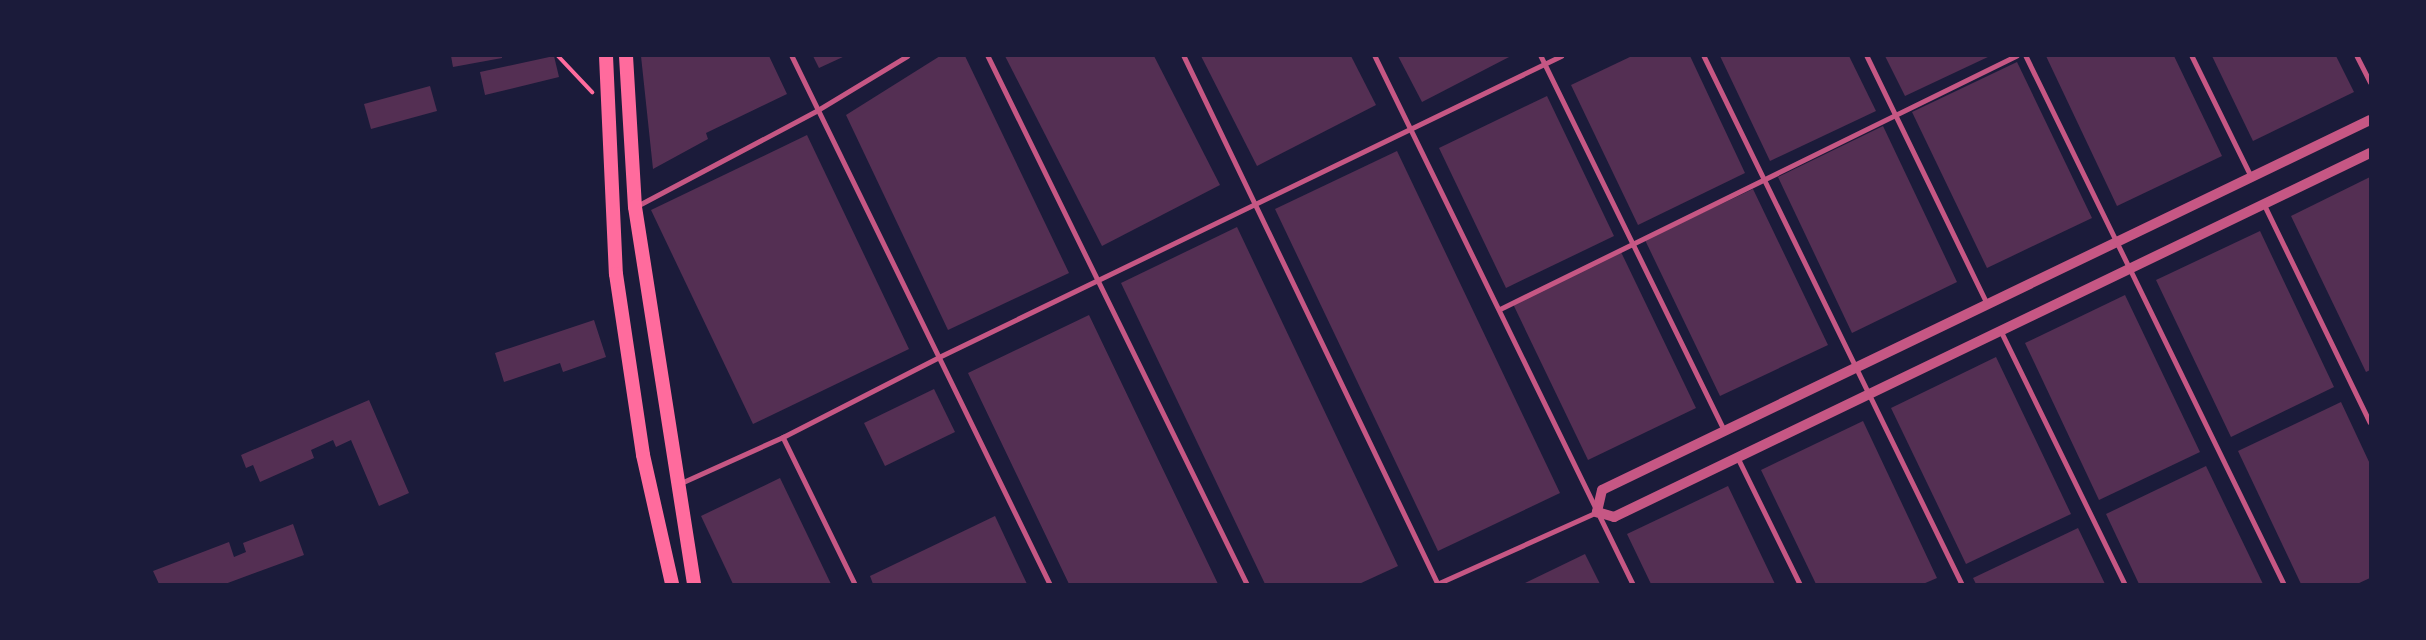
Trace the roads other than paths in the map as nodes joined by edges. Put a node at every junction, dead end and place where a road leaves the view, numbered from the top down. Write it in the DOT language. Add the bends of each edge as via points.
graph roads {
  1 [pos="606,56"];
  2 [pos="626,56"];
  3 [pos="792,56"];
  4 [pos="907,56"];
  5 [pos="988,56"];
  6 [pos="1184,56"];
  7 [pos="1375,56"];
  8 [pos="1541,56"];
  9 [pos="1561,56"];
  10 [pos="1704,56"];
  11 [pos="1867,56"];
  12 [pos="2016,56"];
  13 [pos="2026,56"];
  14 [pos="2192,56"];
  15 [pos="2357,56"];
  16 [pos="1545,63"];
  17 [pos="2370,82"];
  18 [pos="818,110"];
  19 [pos="1896,115"];
  20 [pos="2370,120"];
  21 [pos="1411,127"];
  22 [pos="2370,153"];
  23 [pos="2252,178"];
  24 [pos="1764,180"];
  25 [pos="2264,204"];
  26 [pos="1256,205"];
  27 [pos="635,207"];
  28 [pos="2117,243"];
  29 [pos="1633,244"];
  30 [pos="2130,269"];
  31 [pos="1098,282"];
  32 [pos="1988,305"];
  33 [pos="1500,309"];
  34 [pos="2001,331"];
  35 [pos="939,357"];
  36 [pos="1856,368"];
  37 [pos="1869,394"];
  38 [pos="2370,422"];
  39 [pos="1725,432"];
  40 [pos="783,437"];
  41 [pos="1737,458"];
  42 [pos="676,485"];
  43 [pos="1597,512"];
  44 [pos="1438,584"];
  45 [pos="672,585"];
  46 [pos="694,585"];
  47 [pos="855,585"];
  48 [pos="1050,585"];
  49 [pos="1247,585"];
  50 [pos="1633,585"];
  51 [pos="1800,585"];
  52 [pos="1962,585"];
  53 [pos="2125,585"];
  54 [pos="2284,585"];
  1 -- 45 [label="main road" via="616,274 642,455"];
  2 -- 27 [label="main road"];
  3 -- 18 [label="lane"];
  4 -- 18 [label="lane"];
  5 -- 31 [label="lane"];
  6 -- 26 [label="lane"];
  7 -- 21 [label="lane"];
  8 -- 16 [label="lane"];
  9 -- 16 [label="lane"];
  10 -- 24 [label="lane"];
  11 -- 19 [label="lane"];
  12 -- 19 [label="lane"];
  13 -- 28 [label="lane"];
  14 -- 23 [label="lane"];
  15 -- 17 [label="lane"];
  16 -- 21 [label="lane"];
  16 -- 29 [label="lane"];
  18 -- 27 [label="lane"];
  18 -- 35 [label="lane"];
  19 -- 24 [label="lane"];
  19 -- 32 [label="lane"];
  20 -- 23 [label="street"];
  21 -- 26 [label="lane"];
  21 -- 33 [label="lane"];
  22 -- 25 [label="street"];
  23 -- 28 [label="street"];
  24 -- 29 [label="lane"];
  24 -- 36 [label="lane"];
  25 -- 30 [label="street"];
  25 -- 38 [label="lane"];
  26 -- 31 [label="lane"];
  26 -- 44 [label="lane"];
  27 -- 42 [label="main road"];
  28 -- 30 [label="lane"];
  28 -- 32 [label="street"];
  29 -- 33 [label="lane"];
  29 -- 39 [label="lane"];
  30 -- 34 [label="street"];
  30 -- 54 [label="lane"];
  31 -- 35 [label="lane"];
  31 -- 49 [label="lane"];
  32 -- 36 [label="street"];
  33 -- 43 [label="lane"];
  34 -- 37 [label="street"];
  34 -- 53 [label="lane"];
  35 -- 40 [label="lane"];
  35 -- 48 [label="lane"];
  36 -- 37 [label="lane"];
  36 -- 39 [label="street"];
  37 -- 41 [label="street"];
  37 -- 52 [label="lane"];
  39 -- 43 [label="street" via="1602,490"];
  40 -- 42 [label="lane"];
  40 -- 47 [label="lane"];
  41 -- 43 [label="street" via="1614,517"];
  41 -- 51 [label="lane"];
  42 -- 46 [label="main road"];
  43 -- 44 [label="lane"];
  43 -- 50 [label="lane"];
}
